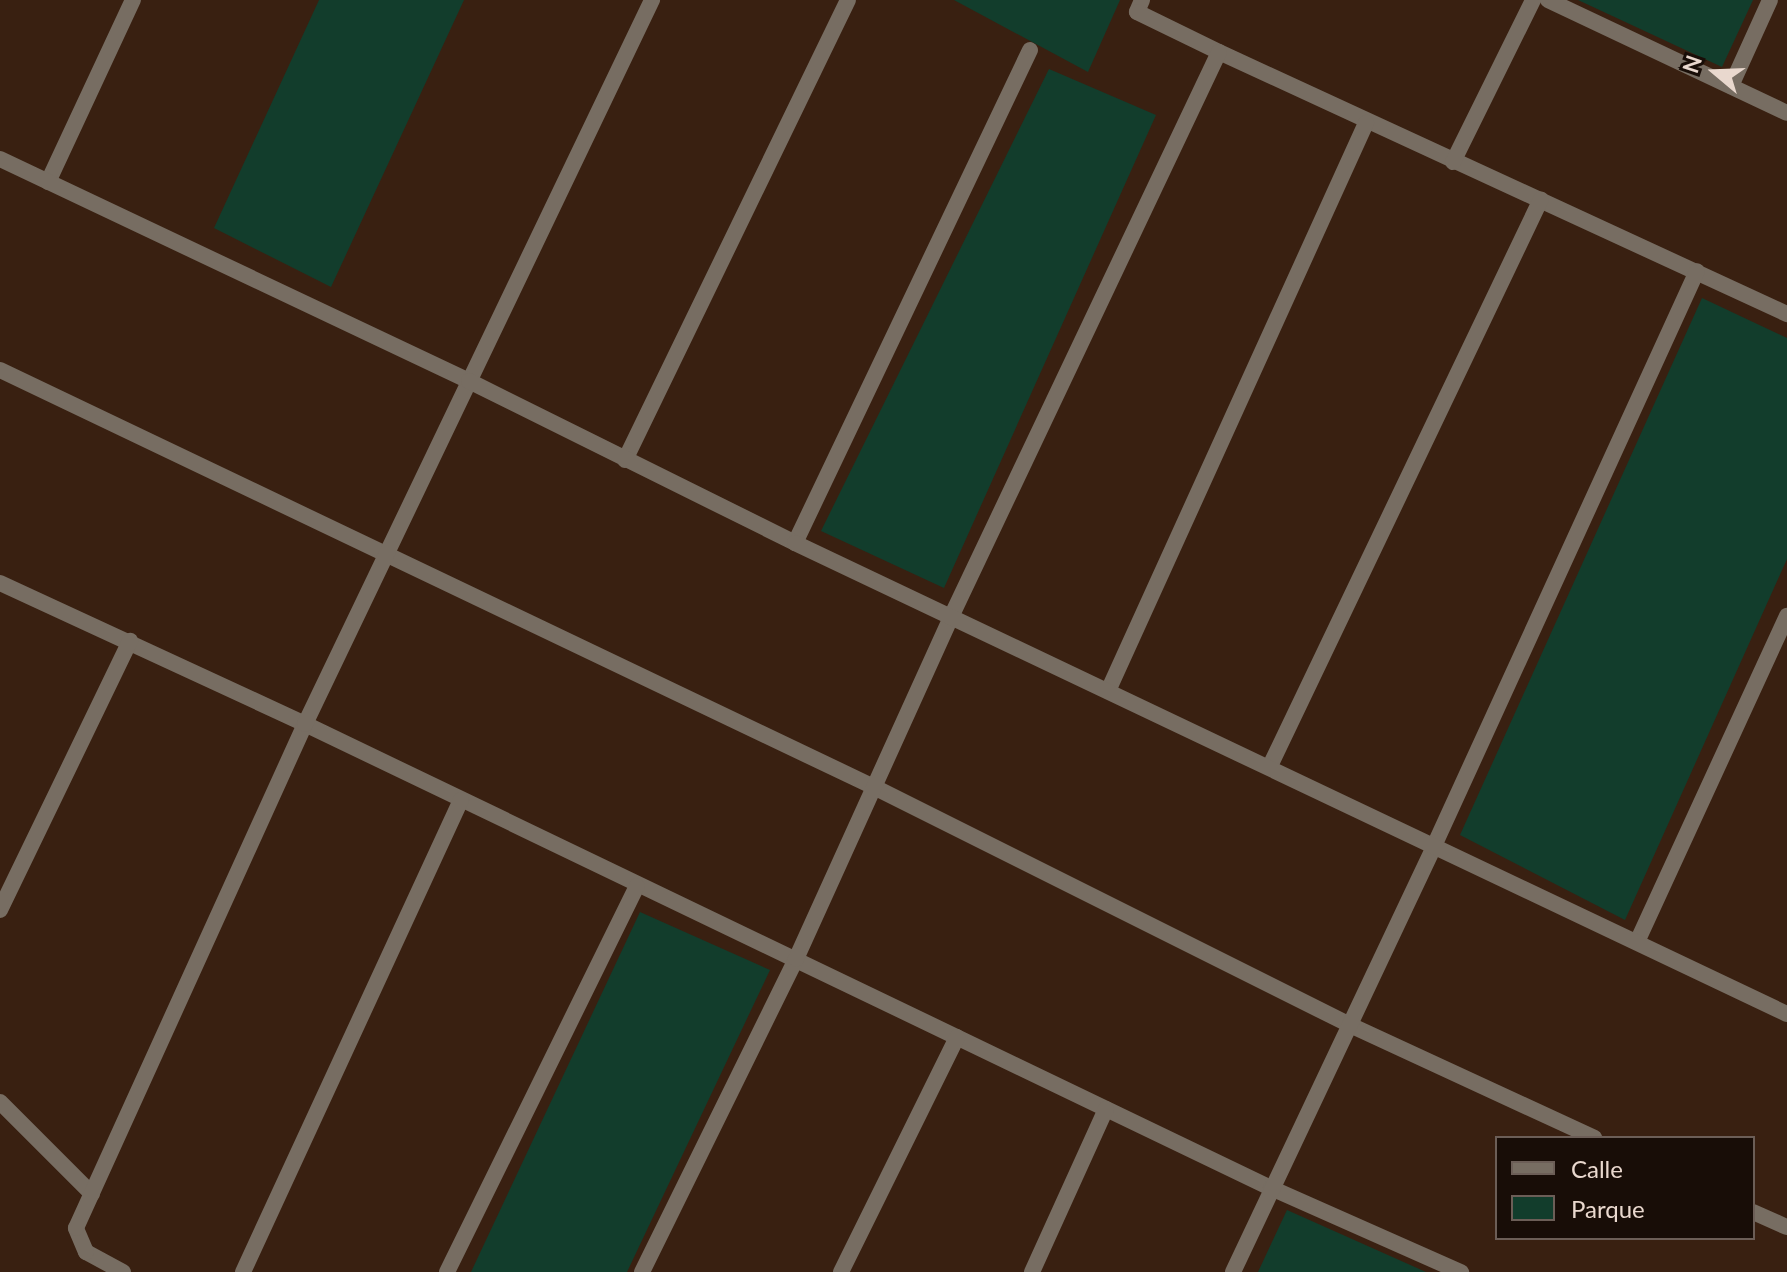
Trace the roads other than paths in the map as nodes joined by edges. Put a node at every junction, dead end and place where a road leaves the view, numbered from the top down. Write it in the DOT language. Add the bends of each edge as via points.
graph roads {
  1 [pos="133,0"];
  2 [pos="652,0"];
  3 [pos="848,0"];
  4 [pos="1142,0"];
  5 [pos="1533,0"];
  6 [pos="1548,0"];
  7 [pos="1770,0"];
  8 [pos="1030,50"];
  9 [pos="1219,52"];
  10 [pos="1731,86"];
  11 [pos="1787,113"];
  12 [pos="1366,123"];
  13 [pos="0,159"];
  14 [pos="1453,162"];
  15 [pos="48,182"];
  16 [pos="1541,199"];
  17 [pos="1697,271"];
  18 [pos="1787,314"];
  19 [pos="0,370"];
  20 [pos="469,381"];
  21 [pos="625,460"];
  22 [pos="795,543"];
  23 [pos="386,553"];
  24 [pos="0,583"];
  25 [pos="1787,616"];
  26 [pos="951,617"];
  27 [pos="130,641"];
  28 [pos="1108,691"];
  29 [pos="305,724"];
  30 [pos="1270,766"];
  31 [pos="874,787"];
  32 [pos="461,800"];
  33 [pos="1434,846"];
  34 [pos="637,886"];
  35 [pos="0,910"];
  36 [pos="1637,942"];
  37 [pos="796,959"];
  38 [pos="1787,1014"];
  39 [pos="1350,1025"];
  40 [pos="957,1037"];
  41 [pos="0,1102"];
  42 [pos="1106,1109"];
  43 [pos="1590,1136"];
  44 [pos="1271,1188"];
  45 [pos="92,1194"];
  46 [pos="1755,1213"];
  47 [pos="1787,1227"];
  48 [pos="123,1272"];
  49 [pos="243,1272"];
  50 [pos="447,1272"];
  51 [pos="642,1272"];
  52 [pos="841,1272"];
  53 [pos="1032,1272"];
  54 [pos="1233,1272"];
  55 [pos="1461,1272"];
  1 -- 15 [label="street"];
  2 -- 20 [label="street"];
  3 -- 21 [label="street"];
  4 -- 9 [label="street" via="1137,12"];
  5 -- 14 [label="street"];
  6 -- 10 [label="street"];
  7 -- 10 [label="street"];
  8 -- 22 [label="street"];
  9 -- 12 [label="street"];
  9 -- 26 [label="street"];
  10 -- 11 [label="street"];
  12 -- 14 [label="street"];
  12 -- 28 [label="street"];
  13 -- 15 [label="street"];
  14 -- 16 [label="street"];
  15 -- 20 [label="street"];
  16 -- 17 [label="street"];
  16 -- 30 [label="street"];
  17 -- 18 [label="street"];
  17 -- 33 [label="street"];
  19 -- 23 [label="street"];
  20 -- 21 [label="street"];
  20 -- 23 [label="street"];
  21 -- 22 [label="street"];
  22 -- 26 [label="street"];
  23 -- 29 [label="street"];
  23 -- 31 [label="street"];
  24 -- 27 [label="street"];
  25 -- 36 [label="street"];
  26 -- 28 [label="street"];
  26 -- 31 [label="street"];
  27 -- 29 [label="street"];
  27 -- 35 [label="street"];
  28 -- 30 [label="street"];
  29 -- 32 [label="street"];
  29 -- 45 [label="street"];
  30 -- 33 [label="street"];
  31 -- 37 [label="street"];
  31 -- 39 [label="street"];
  32 -- 34 [label="street"];
  32 -- 49 [label="street"];
  33 -- 36 [label="street"];
  33 -- 39 [label="street"];
  34 -- 37 [label="street"];
  34 -- 50 [label="street"];
  36 -- 38 [label="street"];
  37 -- 40 [label="street"];
  37 -- 51 [label="street"];
  39 -- 43 [label="street"];
  39 -- 44 [label="street"];
  40 -- 42 [label="street"];
  40 -- 52 [label="street"];
  41 -- 45 [label="street"];
  42 -- 44 [label="street"];
  42 -- 53 [label="street"];
  44 -- 54 [label="street"];
  44 -- 55 [label="street"];
  45 -- 48 [label="street" via="76,1228 86,1252"];
  46 -- 47 [label="street"];
}
